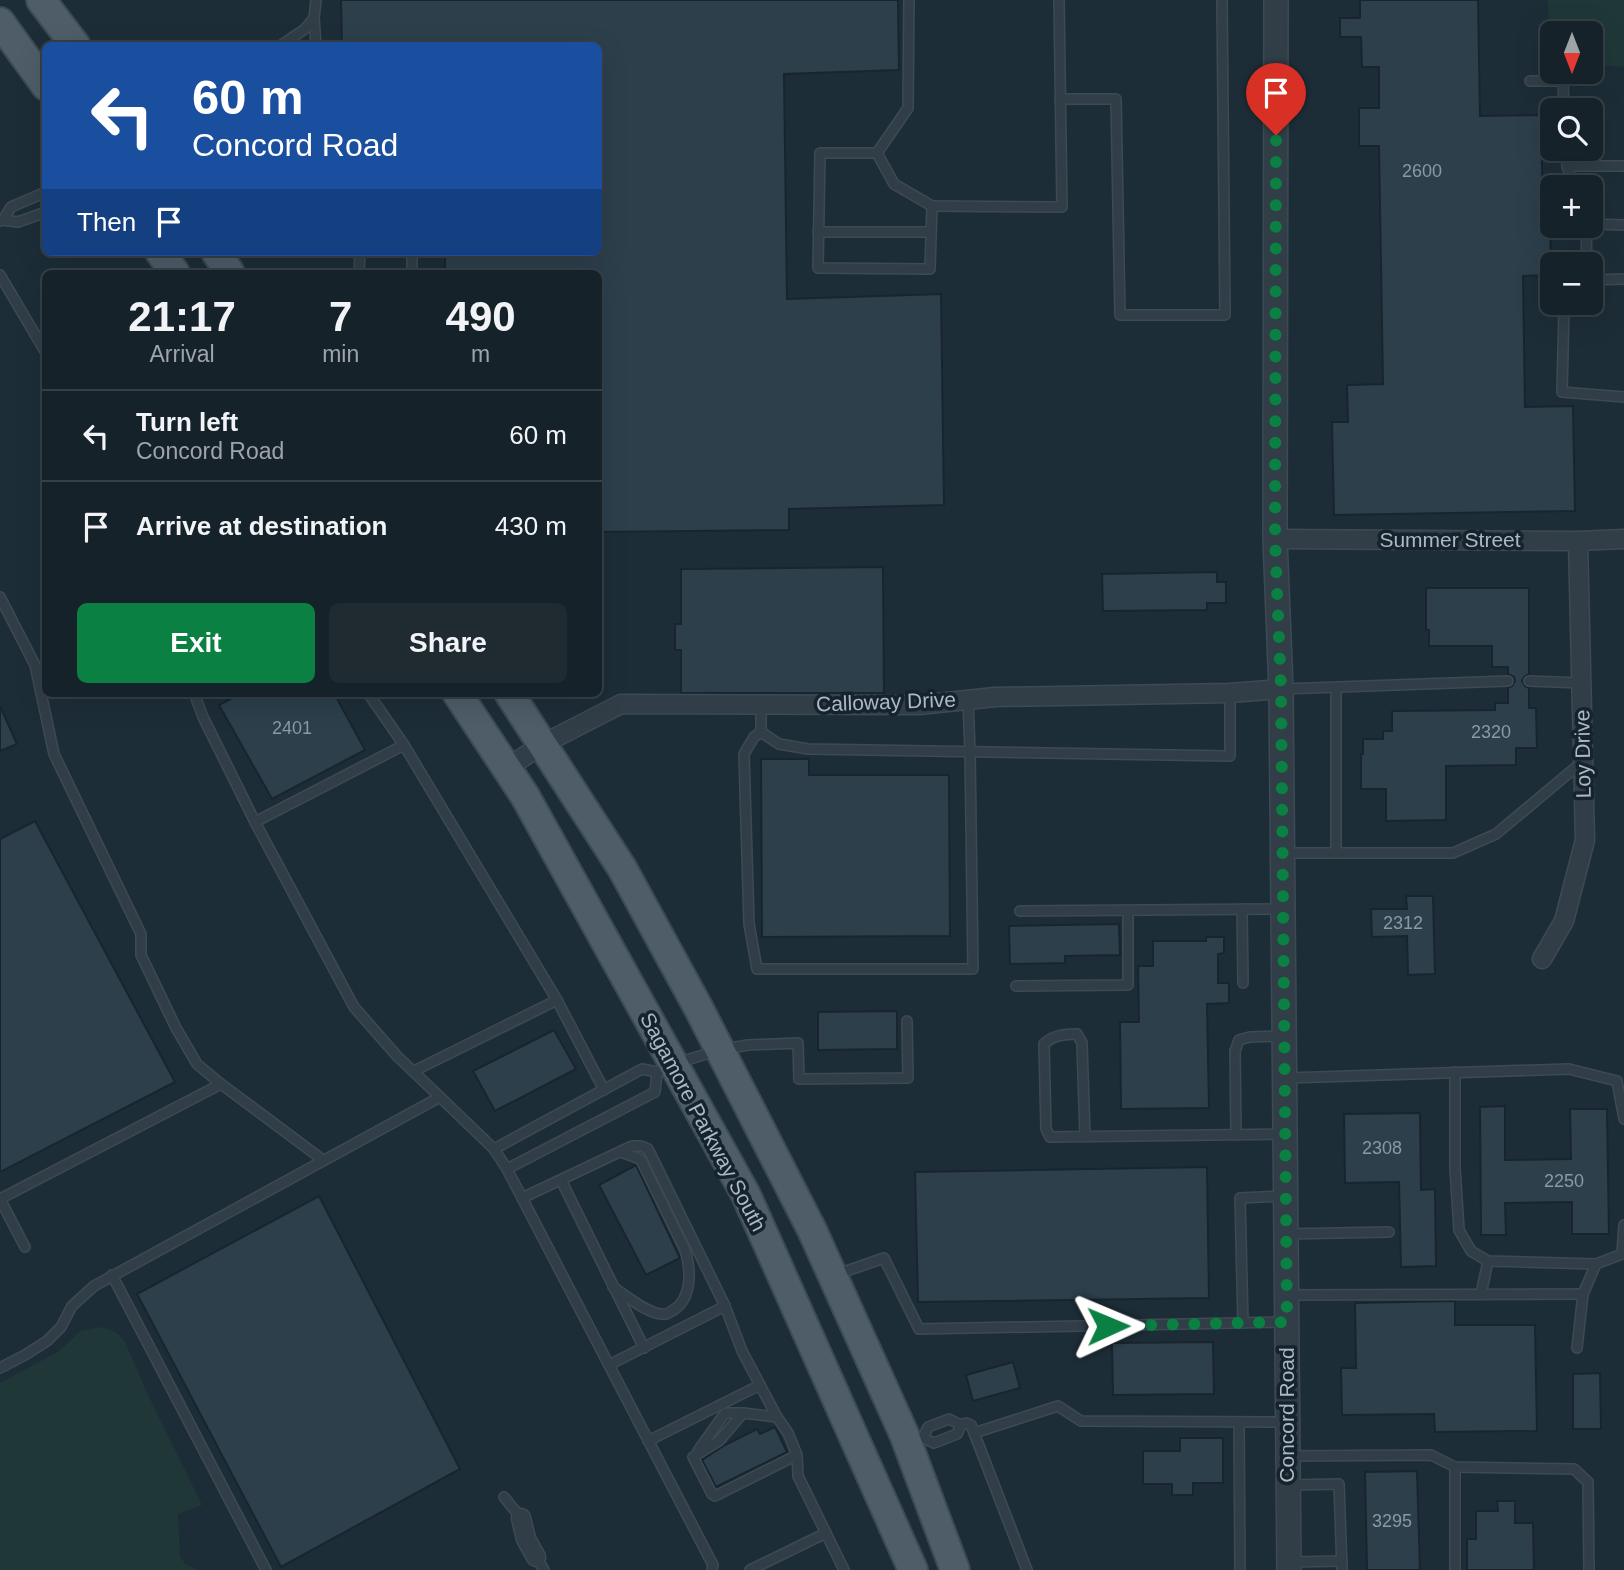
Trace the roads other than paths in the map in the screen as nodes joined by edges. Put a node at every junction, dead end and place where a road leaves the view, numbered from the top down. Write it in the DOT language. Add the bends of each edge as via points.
graph roads {
  1 [pos="41,0"];
  2 [pos="316,0"];
  3 [pos="909,0"];
  4 [pos="1059,0"];
  5 [pos="1222,0"];
  6 [pos="1276,0"];
  7 [pos="314,18"];
  8 [pos="0,22"];
  9 [pos="73,42"];
  10 [pos="286,42"];
  11 [pos="316,42"];
  12 [pos="42,80"];
  13 [pos="1530,81"];
  14 [pos="1564,98"];
  15 [pos="1060,99"];
  16 [pos="877,153"];
  17 [pos="1567,161"];
  18 [pos="1567,166"];
  19 [pos="1624,166"];
  20 [pos="1570,175"];
  21 [pos="42,194"];
  22 [pos="932,206"];
  23 [pos="42,213"];
  24 [pos="1,220"];
  25 [pos="1603,225"];
  26 [pos="1624,225"];
  27 [pos="818,232"];
  28 [pos="930,232"];
  29 [pos="0,275"];
  30 [pos="1624,279"];
  31 [pos="1603,280"];
  32 [pos="1563,315"];
  33 [pos="42,347"];
  34 [pos="1624,397"];
  35 [pos="1275,539"];
  36 [pos="1624,539"];
  37 [pos="1578,541"];
  38 [pos="0,597"];
  39 [pos="1508,681"];
  40 [pos="1529,681"];
  41 [pos="1581,683"];
  42 [pos="1336,688"];
  43 [pos="1281,689"];
  44 [pos="1230,694"];
  45 [pos="196,697"];
  46 [pos="371,697"];
  47 [pos="460,697"];
  48 [pos="512,697"];
  49 [pos="968,700"];
  50 [pos="761,704"];
  51 [pos="761,732"];
  52 [pos="543,744"];
  53 [pos="404,745"];
  54 [pos="970,751"];
  55 [pos="1583,762"];
  56 [pos="507,768"];
  57 [pos="255,822"];
  58 [pos="1283,853"];
  59 [pos="1336,853"];
  60 [pos="1242,909"];
  61 [pos="1284,909"];
  62 [pos="1128,910"];
  63 [pos="1020,911"];
  64 [pos="1542,959"];
  65 [pos="1244,983"];
  66 [pos="1016,986"];
  67 [pos="557,1000"];
  68 [pos="906,1021"];
  69 [pos="1284,1036"];
  70 [pos="719,1050"];
  71 [pos="666,1068"];
  72 [pos="414,1071"];
  73 [pos="1455,1072"];
  74 [pos="1285,1078"];
  75 [pos="221,1084"];
  76 [pos="604,1090"];
  77 [pos="440,1097"];
  78 [pos="1624,1119"];
  79 [pos="1236,1135"];
  80 [pos="1286,1135"];
  81 [pos="1085,1136"];
  82 [pos="494,1149"];
  83 [pos="621,1152"];
  84 [pos="323,1160"];
  85 [pos="507,1168"];
  86 [pos="561,1180"];
  87 [pos="1286,1196"];
  88 [pos="522,1198"];
  89 [pos="0,1199"];
  90 [pos="1624,1224"];
  91 [pos="1389,1232"];
  92 [pos="1286,1234"];
  93 [pos="25,1247"];
  94 [pos="1488,1261"];
  95 [pos="1596,1264"];
  96 [pos="112,1275"];
  97 [pos="833,1275"];
  98 [pos="614,1287"];
  99 [pos="1481,1294"];
  100 [pos="1583,1294"];
  101 [pos="1286,1295"];
  102 [pos="725,1306"];
  103 [pos="1287,1322"];
  104 [pos="1242,1323"];
  105 [pos="643,1348"];
  106 [pos="1577,1348"];
  107 [pos="609,1365"];
  108 [pos="0,1368"];
  109 [pos="760,1385"];
  110 [pos="777,1417"];
  111 [pos="1239,1422"];
  112 [pos="1287,1422"];
  113 [pos="961,1425"];
  114 [pos="974,1433"];
  115 [pos="649,1441"];
  116 [pos="915,1441"];
  117 [pos="797,1455"];
  118 [pos="1288,1456"];
  119 [pos="1455,1467"];
  120 [pos="1288,1485"];
  121 [pos="504,1497"];
  122 [pos="522,1518"];
  123 [pos="826,1533"];
  124 [pos="540,1564"];
  125 [pos="1342,1565"];
  126 [pos="1289,1566"];
  127 [pos="266,1570"];
  128 [pos="712,1570"];
  129 [pos="750,1570"];
  130 [pos="844,1570"];
  131 [pos="913,1570"];
  132 [pos="955,1570"];
  133 [pos="1027,1570"];
  134 [pos="1240,1570"];
  135 [pos="1455,1570"];
  136 [pos="1589,1570"];
  1 -- 9 [label="main road"];
  2 -- 7 [label="lane"];
  3 -- 16 [label="lane" via="908,108"];
  4 -- 15 [label="lane"];
  5 -- 15 [label="lane" via="1225,315 1120,315 1116,99"];
  6 -- 35 [label="street, Concord Road"];
  7 -- 10 [label="lane"];
  7 -- 11 [label="lane"];
  8 -- 12 [label="main road"];
  13 -- 14 [label="lane" via="1563,81"];
  15 -- 22 [label="lane" via="1062,207"];
  16 -- 22 [label="lane" via="894,184"];
  16 -- 27 [label="lane" via="820,153"];
  17 -- 18 [label="lane"];
  18 -- 19 [label="lane"];
  18 -- 20 [label="lane"];
  21 -- 24 [label="lane" via="11,207"];
  22 -- 28 [label="lane"];
  23 -- 24 [label="lane" via="18,222"];
  25 -- 26 [label="lane"];
  27 -- 28 [label="lane"];
  27 -- 28 [label="lane" via="818,268 930,269"];
  29 -- 33 [label="lane"];
  30 -- 31 [label="lane"];
  32 -- 34 [label="lane" via="1562,392"];
  35 -- 37 [label="street, Summer Street"];
  35 -- 43 [label="street, Concord Road"];
  36 -- 37 [label="street, Summer Street"];
  37 -- 41 [label="street, Loy Drive"];
  38 -- 75 [label="lane" via="35,665 54,754 141,934 141,955 197,1064"];
  39 -- 42 [label="lane"];
  40 -- 41 [label="lane"];
  41 -- 55 [label="street, Loy Drive"];
  42 -- 43 [label="lane"];
  42 -- 59 [label="lane"];
  43 -- 44 [label="street, Calloway Drive"];
  43 -- 58 [label="street, Concord Road"];
  44 -- 49 [label="street, Calloway Drive"];
  44 -- 54 [label="lane" via="1230,756"];
  45 -- 57 [label="lane"];
  46 -- 53 [label="lane"];
  47 -- 56 [label="main road, Sagamore Parkway South"];
  48 -- 52 [label="main road"];
  49 -- 50 [label="street, Calloway Drive" via="919,705"];
  49 -- 54 [label="lane"];
  50 -- 51 [label="lane"];
  50 -- 52 [label="street, Calloway Drive" via="621,704"];
  51 -- 54 [label="lane" via="779,744 808,749"];
  51 -- 54 [label="lane" via="744,754 749,924 757,969 973,969"];
  52 -- 56 [label="street, Calloway Drive"];
  52 -- 70 [label="main road" via="622,868"];
  53 -- 57 [label="lane"];
  53 -- 67 [label="lane"];
  55 -- 59 [label="lane" via="1496,834 1453,853"];
  55 -- 64 [label="street, Loy Drive" via="1585,840 1563,921"];
  56 -- 71 [label="main road, Sagamore Parkway South"];
  57 -- 72 [label="lane" via="354,1007"];
  58 -- 59 [label="lane"];
  58 -- 61 [label="street, Concord Road"];
  60 -- 61 [label="lane"];
  60 -- 62 [label="lane"];
  60 -- 65 [label="lane"];
  61 -- 69 [label="street, Concord Road"];
  62 -- 63 [label="lane"];
  62 -- 66 [label="lane" via="1128,985"];
  67 -- 72 [label="lane"];
  67 -- 76 [label="lane"];
  68 -- 70 [label="lane" via="908,1078 799,1079 798,1043"];
  69 -- 74 [label="street, Concord Road"];
  69 -- 79 [label="lane" via="1238,1040"];
  70 -- 71 [label="lane"];
  70 -- 97 [label="main road"];
  71 -- 76 [label="lane" via="642,1069"];
  71 -- 85 [label="lane" via="655,1092"];
  71 -- 131 [label="main road, Sagamore Parkway South" via="746,1195"];
  72 -- 77 [label="lane"];
  73 -- 74 [label="lane"];
  73 -- 78 [label="lane" via="1569,1069 1617,1081"];
  73 -- 94 [label="lane" via="1459,1230 1471,1251"];
  74 -- 80 [label="street, Concord Road"];
  75 -- 84 [label="lane"];
  75 -- 89 [label="lane"];
  76 -- 82 [label="lane"];
  77 -- 82 [label="lane"];
  77 -- 84 [label="lane"];
  79 -- 80 [label="lane"];
  79 -- 81 [label="lane"];
  80 -- 87 [label="street, Concord Road"];
  81 -- 81 [label="lane" via="1050,1137 1046,1129 1044,1044 1056,1035 1077,1034 1082,1043"];
  82 -- 85 [label="lane"];
  83 -- 86 [label="lane"];
  83 -- 98 [label="lane" via="642,1162 685,1250 690,1280 677,1308 661,1315"];
  83 -- 102 [label="lane" via="632,1146 648,1149"];
  84 -- 96 [label="lane"];
  85 -- 88 [label="lane"];
  86 -- 88 [label="lane"];
  86 -- 98 [label="lane"];
  87 -- 92 [label="street, Concord Road"];
  87 -- 104 [label="lane" via="1240,1198"];
  88 -- 107 [label="lane"];
  89 -- 93 [label="lane"];
  90 -- 95 [label="lane" via="1622,1254"];
  91 -- 92 [label="lane"];
  92 -- 101 [label="street, Concord Road"];
  94 -- 95 [label="lane"];
  94 -- 99 [label="lane"];
  95 -- 100 [label="lane"];
  96 -- 108 [label="lane" via="72,1306 61,1327 47,1340"];
  96 -- 127 [label="lane"];
  97 -- 104 [label="lane" via="884,1258 919,1329"];
  97 -- 116 [label="main road"];
  98 -- 105 [label="lane"];
  99 -- 100 [label="lane"];
  99 -- 101 [label="lane"];
  100 -- 106 [label="lane"];
  101 -- 103 [label="street, Concord Road"];
  102 -- 105 [label="lane"];
  102 -- 109 [label="lane"];
  103 -- 104 [label="lane"];
  103 -- 112 [label="street, Concord Road"];
  105 -- 107 [label="lane"];
  107 -- 115 [label="lane"];
  109 -- 110 [label="lane"];
  109 -- 115 [label="lane"];
  110 -- 117 [label="lane"];
  110 -- 117 [label="lane" via="743,1413 719,1441 693,1457 712,1494"];
  111 -- 112 [label="lane"];
  111 -- 114 [label="lane" via="1081,1421 1058,1406"];
  111 -- 134 [label="lane"];
  112 -- 118 [label="street, Concord Road"];
  113 -- 114 [label="lane" via="971,1425"];
  113 -- 116 [label="lane" via="957,1434 934,1443"];
  113 -- 116 [label="lane" via="949,1419 928,1427"];
  114 -- 133 [label="lane"];
  115 -- 128 [label="lane"];
  116 -- 132 [label="main road"];
  117 -- 123 [label="lane" via="798,1476"];
  118 -- 119 [label="lane" via="1431,1455"];
  118 -- 120 [label="street, Concord Road"];
  119 -- 135 [label="lane"];
  119 -- 136 [label="lane" via="1574,1469 1588,1482"];
  120 -- 125 [label="lane" via="1339,1484"];
  120 -- 126 [label="street, Concord Road"];
  121 -- 122 [label="lane"];
  122 -- 124 [label="street" via="526,1539"];
  123 -- 129 [label="lane"];
  123 -- 130 [label="lane"];
  125 -- 126 [label="lane"];
}
